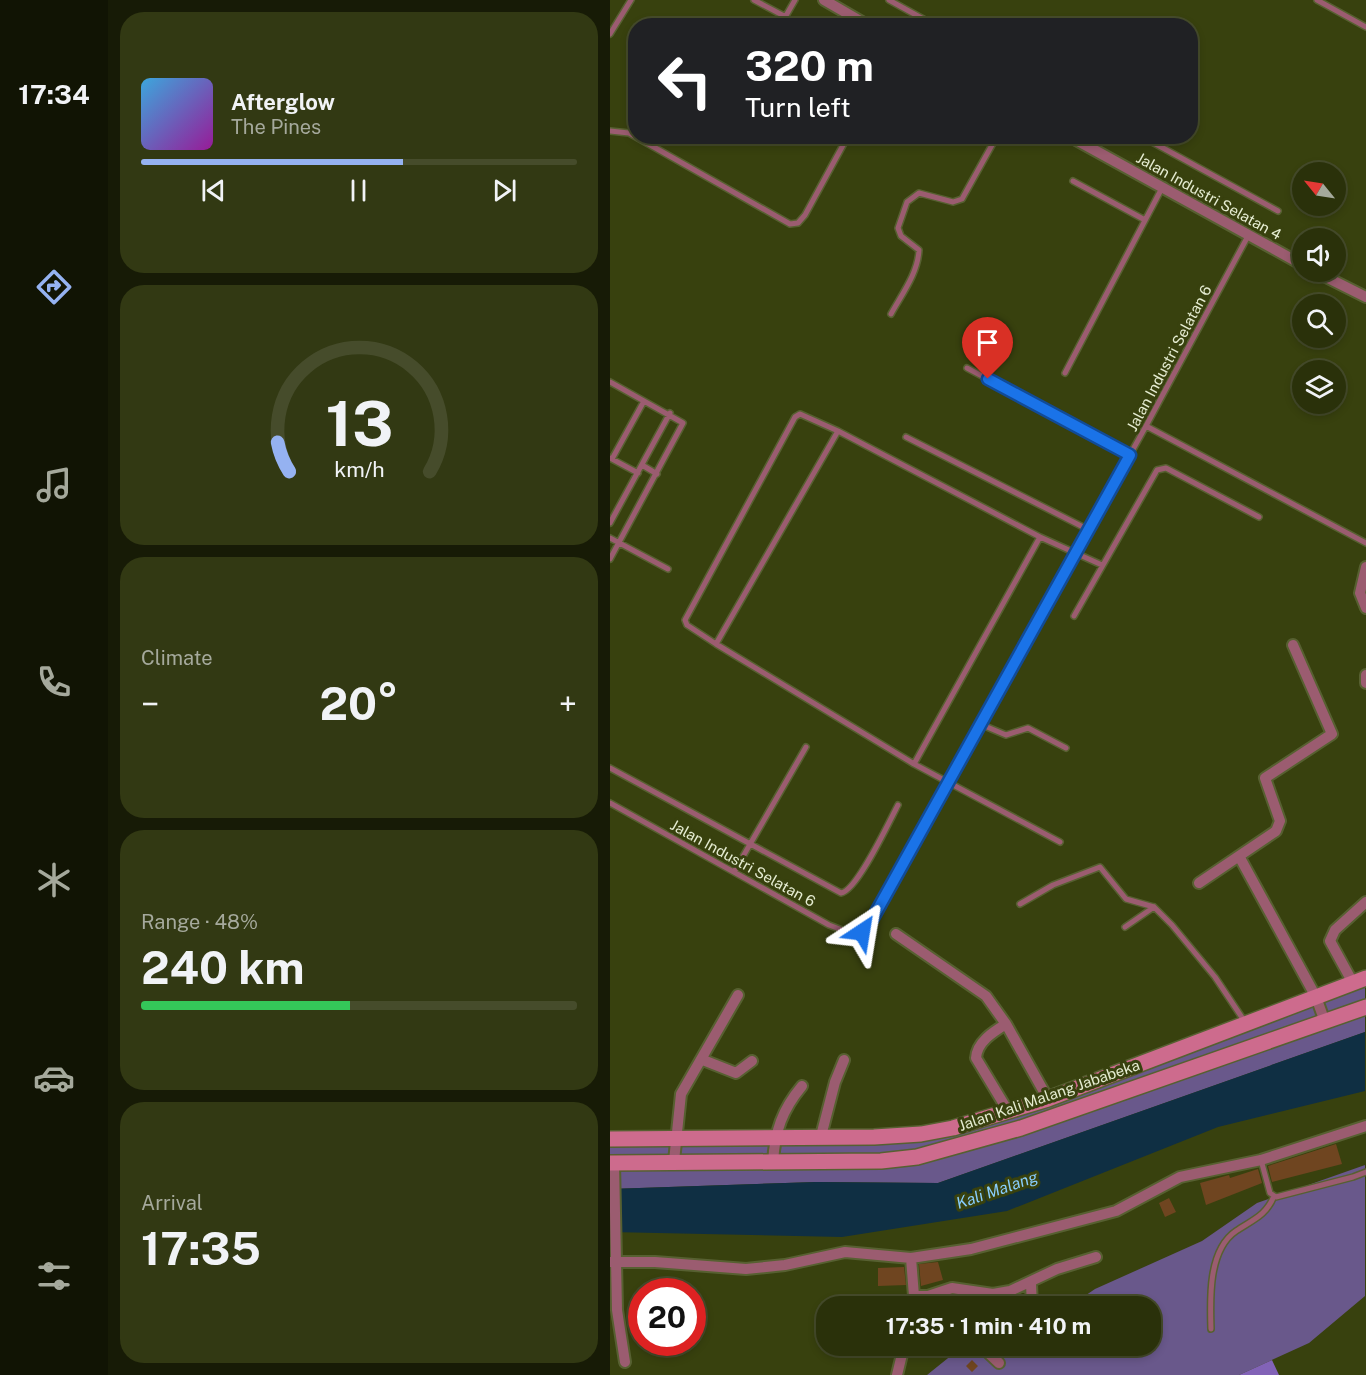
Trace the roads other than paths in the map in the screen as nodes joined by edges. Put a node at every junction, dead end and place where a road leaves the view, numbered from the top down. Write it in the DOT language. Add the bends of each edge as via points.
graph roads {
  1 [pos="631,0"];
  2 [pos="754,0"];
  3 [pos="795,0"];
  4 [pos="824,0"];
  5 [pos="889,0"];
  6 [pos="1317,0"];
  7 [pos="785,16"];
  8 [pos="789,18"];
  9 [pos="856,18"];
  10 [pos="922,18"];
  11 [pos="1366,27"];
  12 [pos="610,34"];
  13 [pos="610,131"];
  14 [pos="628,134"];
  15 [pos="648,144"];
  16 [pos="844,144"];
  17 [pos="993,144"];
  18 [pos="1083,144"];
  19 [pos="1156,144"];
  20 [pos="1073,181"];
  21 [pos="1162,188"];
  22 [pos="1278,211"];
  23 [pos="1145,220"];
  24 [pos="1248,236"];
  25 [pos="1292,259"];
  26 [pos="1336,282"];
  27 [pos="1366,297"];
  28 [pos="890,314"];
  29 [pos="967,368"];
  30 [pos="1064,373"];
  31 [pos="610,382"];
  32 [pos="644,401"];
  33 [pos="670,413"];
  34 [pos="1147,426"];
  35 [pos="838,431"];
  36 [pos="906,437"];
  37 [pos="1130,455"];
  38 [pos="611,459"];
  39 [pos="642,465"];
  40 [pos="638,472"];
  41 [pos="657,474"];
  42 [pos="1259,517"];
  43 [pos="610,523"];
  44 [pos="1088,530"];
  45 [pos="1040,537"];
  46 [pos="610,538"];
  47 [pos="619,542"];
  48 [pos="1366,543"];
  49 [pos="1076,552"];
  50 [pos="610,559"];
  51 [pos="1102,565"];
  52 [pos="1366,567"];
  53 [pos="668,569"];
  54 [pos="1366,608"];
  55 [pos="1074,616"];
  56 [pos="716,644"];
  57 [pos="1293,645"];
  58 [pos="1366,675"];
  59 [pos="1366,684"];
  60 [pos="980,724"];
  61 [pos="806,747"];
  62 [pos="1066,748"];
  63 [pos="914,764"];
  64 [pos="610,768"];
  65 [pos="948,783"];
  66 [pos="610,803"];
  67 [pos="898,805"];
  68 [pos="1060,842"];
  69 [pos="752,845"];
  70 [pos="1239,856"];
  71 [pos="734,872"];
  72 [pos="1199,883"];
  73 [pos="1366,902"];
  74 [pos="1020,904"];
  75 [pos="1154,907"];
  76 [pos="1124,927"];
  77 [pos="896,934"];
  78 [pos="1359,981"];
  79 [pos="738,995"];
  80 [pos="1316,997"];
  81 [pos="1366,1008"];
  82 [pos="1325,1022"];
  83 [pos="1246,1023"];
  84 [pos="1006,1024"];
  85 [pos="703,1060"];
  86 [pos="844,1060"];
  87 [pos="752,1061"];
  88 [pos="802,1086"];
  89 [pos="1048,1099"];
  90 [pos="1008,1111"];
  91 [pos="1366,1126"];
  92 [pos="775,1136"];
  93 [pos="821,1136"];
  94 [pos="674,1138"];
  95 [pos="610,1139"];
  96 [pos="1261,1160"];
  97 [pos="674,1161"];
  98 [pos="773,1162"];
  99 [pos="612,1163"];
  100 [pos="1366,1172"];
  101 [pos="1274,1196"];
  102 [pos="1096,1257"];
  103 [pos="615,1258"];
  104 [pos="911,1258"];
  105 [pos="1031,1284"];
  106 [pos="914,1296"];
  107 [pos="928,1296"];
  108 [pos="1032,1296"];
  109 [pos="1211,1329"];
  110 [pos="622,1336"];
  111 [pos="610,1338"];
  112 [pos="902,1356"];
  113 [pos="625,1362"];
  114 [pos="897,1375"];
  1 -- 12 [label="lane"];
  2 -- 7 [label="lane"];
  3 -- 7 [label="lane"];
  4 -- 9 [label="street"];
  5 -- 10 [label="lane"];
  6 -- 11 [label="lane"];
  7 -- 8 [label="lane"];
  13 -- 14 [label="lane"];
  15 -- 16 [label="lane" via="790,224 805,216"];
  17 -- 28 [label="lane" via="962,199 953,202 919,193 907,202 898,228 901,236 919,250 919,257"];
  18 -- 21 [label="street, Jalan Industri Selatan 4"];
  19 -- 22 [label="lane"];
  20 -- 23 [label="lane"];
  21 -- 23 [label="lane"];
  21 -- 24 [label="street, Jalan Industri Selatan 4"];
  23 -- 30 [label="lane"];
  24 -- 25 [label="street, Jalan Industri Selatan 4"];
  24 -- 34 [label="lane, Jalan Industri Selatan 6"];
  26 -- 27 [label="street"];
  29 -- 37 [label="lane"];
  31 -- 32 [label="lane"];
  32 -- 33 [label="lane"];
  32 -- 38 [label="lane"];
  33 -- 39 [label="lane"];
  33 -- 41 [label="lane" via="683,423"];
  34 -- 37 [label="lane, Jalan Industri Selatan 6"];
  34 -- 48 [label="lane"];
  35 -- 45 [label="lane"];
  35 -- 56 [label="lane"];
  35 -- 56 [label="lane" via="799,414 795,417 686,615 687,625"];
  36 -- 44 [label="lane"];
  37 -- 44 [label="lane, Jalan Industri Selatan 6"];
  38 -- 40 [label="lane"];
  39 -- 40 [label="lane"];
  39 -- 41 [label="lane"];
  40 -- 43 [label="lane"];
  41 -- 47 [label="lane"];
  42 -- 51 [label="lane" via="1162,467"];
  44 -- 49 [label="lane, Jalan Industri Selatan 6"];
  45 -- 49 [label="lane"];
  45 -- 63 [label="lane"];
  46 -- 47 [label="lane"];
  47 -- 50 [label="lane"];
  47 -- 53 [label="lane"];
  49 -- 51 [label="lane"];
  49 -- 60 [label="lane, Jalan Industri Selatan 6"];
  51 -- 55 [label="lane"];
  52 -- 54 [label="street" via="1360,593"];
  56 -- 63 [label="lane"];
  57 -- 70 [label="street" via="1332,734 1266,777 1264,781 1281,824"];
  58 -- 59 [label="street"];
  60 -- 62 [label="lane" via="1006,735 1028,728"];
  60 -- 65 [label="lane, Jalan Industri Selatan 6"];
  61 -- 69 [label="lane"];
  63 -- 65 [label="lane"];
  64 -- 69 [label="lane"];
  65 -- 68 [label="lane"];
  65 -- 71 [label="lane, Jalan Industri Selatan 6" via="869,925 860,933 829,925"];
  66 -- 71 [label="lane, Jalan Industri Selatan 6"];
  67 -- 69 [label="lane" via="858,877 843,894"];
  69 -- 71 [label="lane"];
  70 -- 72 [label="street"];
  70 -- 80 [label="street"];
  73 -- 78 [label="street" via="1335,930 1330,941"];
  74 -- 75 [label="lane" via="1052,885 1098,866 1126,899"];
  75 -- 76 [label="lane"];
  75 -- 83 [label="lane" via="1215,977"];
  77 -- 84 [label="street" via="986,996"];
  78 -- 80 [label="main road, Jalan Kali Malang Jababeka"];
  79 -- 85 [label="street"];
  80 -- 82 [label="street"];
  80 -- 83 [label="main road, Jalan Kali Malang Jababeka"];
  81 -- 82 [label="main road, Jalan Kali Malang Jababeka"];
  82 -- 98 [label="main road, Jalan Kali Malang Jababeka" via="1021,1128 917,1157"];
  83 -- 89 [label="main road, Jalan Kali Malang Jababeka"];
  84 -- 89 [label="street"];
  84 -- 90 [label="street" via="986,1039 976,1058"];
  85 -- 87 [label="street" via="736,1073"];
  85 -- 94 [label="street" via="682,1094"];
  86 -- 93 [label="street"];
  88 -- 92 [label="street" via="784,1108"];
  89 -- 90 [label="main road, Jalan Kali Malang Jababeka"];
  90 -- 93 [label="main road, Jalan Kali Malang Jababeka" via="921,1134"];
  91 -- 96 [label="street"];
  92 -- 93 [label="main road, Jalan Kali Malang Jababeka"];
  92 -- 94 [label="main road, Jalan Kali Malang Jababeka"];
  92 -- 98 [label="street"];
  94 -- 95 [label="main road, Jalan Kali Malang Jababeka"];
  94 -- 97 [label="street"];
  96 -- 101 [label="lane"];
  96 -- 104 [label="street" via="1180,1177 1116,1210 971,1249"];
  97 -- 98 [label="main road, Jalan Kali Malang Jababeka"];
  97 -- 99 [label="main road, Jalan Kali Malang Jababeka"];
  99 -- 103 [label="street" via="616,1185"];
  100 -- 101 [label="lane" via="1294,1194"];
  101 -- 109 [label="lane" via="1266,1211 1233,1233 1223,1249 1212,1282"];
  102 -- 105 [label="street" via="1057,1269"];
  103 -- 104 [label="street" via="745,1269 846,1252"];
  103 -- 110 [label="street"];
  104 -- 106 [label="street"];
  105 -- 107 [label="street" via="995,1294 957,1288"];
  105 -- 108 [label="street"];
  110 -- 111 [label="street"];
  110 -- 113 [label="street"];
  112 -- 114 [label="street"];
}
